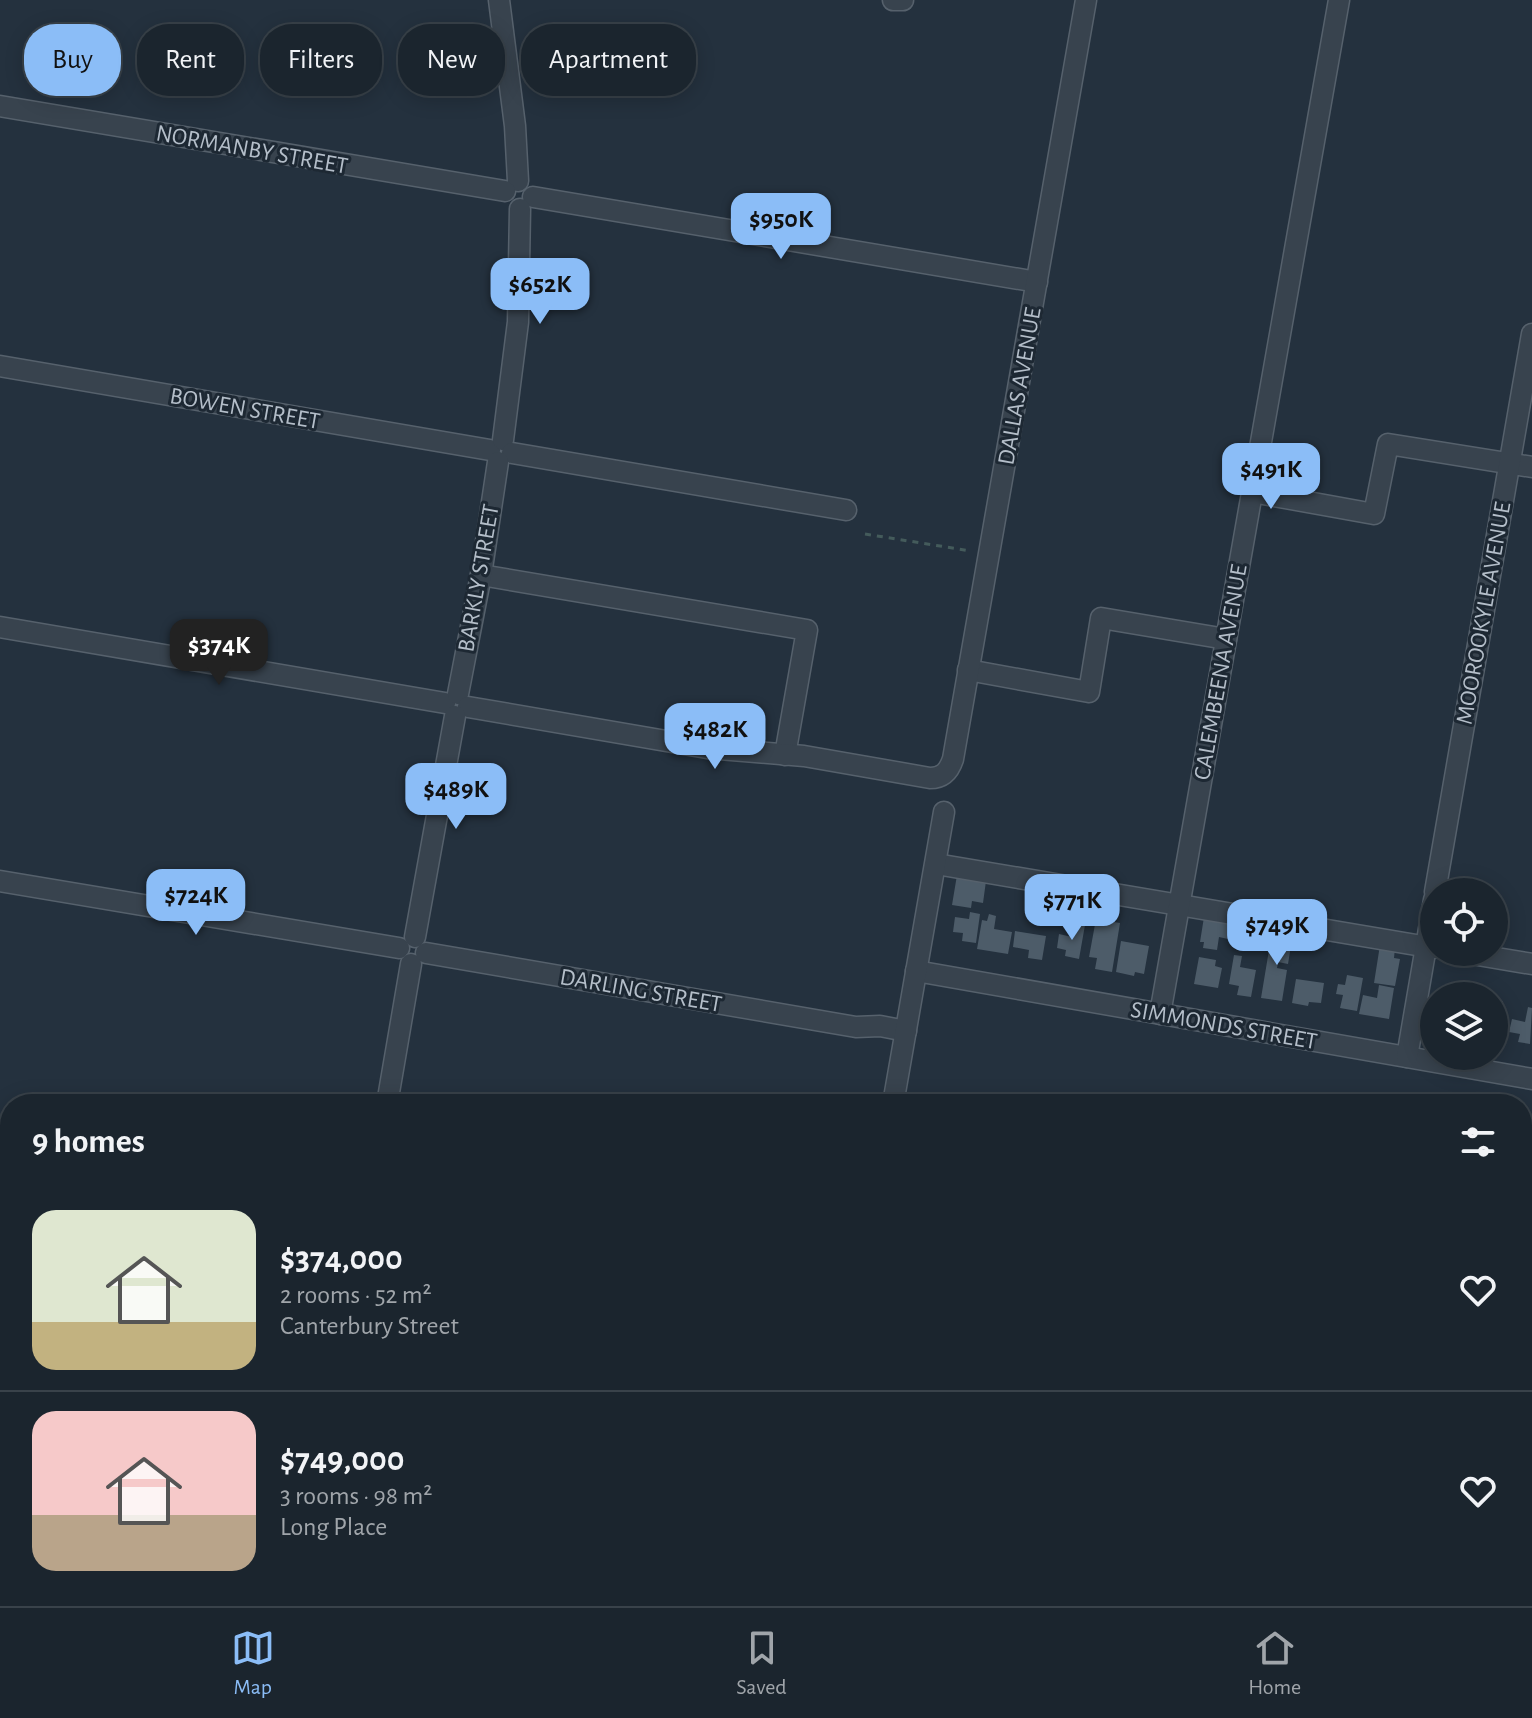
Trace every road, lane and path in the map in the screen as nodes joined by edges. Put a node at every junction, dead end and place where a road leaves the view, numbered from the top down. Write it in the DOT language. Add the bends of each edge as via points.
graph roads {
  1 [pos="499,0"];
  2 [pos="893,0"];
  3 [pos="903,0"];
  4 [pos="1086,0"];
  5 [pos="1339,0"];
  6 [pos="0,106"];
  7 [pos="512,186"];
  8 [pos="526,203"];
  9 [pos="1037,282"];
  10 [pos="1532,334"];
  11 [pos="0,366"];
  12 [pos="501,451"];
  13 [pos="1509,463"];
  14 [pos="1532,467"];
  15 [pos="1252,492"];
  16 [pos="846,510"];
  17 [pos="865,534"];
  18 [pos="973,552"];
  19 [pos="481,575"];
  20 [pos="0,627"];
  21 [pos="1226,639"];
  22 [pos="968,670"];
  23 [pos="456,705"];
  24 [pos="785,755"];
  25 [pos="944,812"];
  26 [pos="936,864"];
  27 [pos="1437,878"];
  28 [pos="0,881"];
  29 [pos="1180,904"];
  30 [pos="1420,945"];
  31 [pos="413,951"];
  32 [pos="1508,960"];
  33 [pos="1532,964"];
  34 [pos="1426,966"];
  35 [pos="916,971"];
  36 [pos="1160,1014"];
  37 [pos="905,1036"];
  38 [pos="1407,1057"];
  39 [pos="1532,1079"];
  40 [pos="389,1094"];
  41 [pos="895,1094"];
  1 -- 7 [label="street" via="515,126"];
  2 -- 3 [label="street"];
  4 -- 9 [label="street, DALLAS AVENUE"];
  5 -- 15 [label="street, CALEMBEENA AVENUE"];
  6 -- 7 [label="street, NORMANBY STREET"];
  7 -- 8 [label="street" via="508,204"];
  8 -- 9 [label="street"];
  8 -- 12 [label="street, BARKLY STREET"];
  9 -- 22 [label="street, DALLAS AVENUE"];
  10 -- 13 [label="street, MOOROOKYLE AVENUE"];
  11 -- 12 [label="street, BOWEN STREET"];
  12 -- 16 [label="street, BOWEN STREET"];
  12 -- 19 [label="street, BARKLY STREET"];
  13 -- 14 [label="street"];
  13 -- 15 [label="street" via="1388,444 1374,514"];
  13 -- 27 [label="street, MOOROOKYLE AVENUE"];
  15 -- 21 [label="street, CALEMBEENA AVENUE"];
  17 -- 18 [label="path"];
  19 -- 23 [label="street, BARKLY STREET"];
  19 -- 24 [label="street" via="807,630"];
  20 -- 23 [label="street"];
  21 -- 22 [label="street" via="1101,618 1089,692"];
  21 -- 29 [label="street, CALEMBEENA AVENUE"];
  22 -- 24 [label="street, DALLAS AVENUE" via="953,759 939,777"];
  23 -- 24 [label="street" via="707,748"];
  23 -- 31 [label="street, BARKLY STREET"];
  25 -- 26 [label="street"];
  26 -- 29 [label="street"];
  26 -- 35 [label="street"];
  28 -- 31 [label="street, DARLING STREET"];
  29 -- 30 [label="street"];
  29 -- 36 [label="street, CALEMBEENA AVENUE"];
  31 -- 37 [label="street, DARLING STREET" via="856,1027 879,1036"];
  31 -- 40 [label="street, BARKLY STREET"];
  32 -- 33 [label="street"];
  34 -- 38 [label="street"];
  35 -- 36 [label="street, SIMMONDS STREET"];
  35 -- 37 [label="street"];
  36 -- 38 [label="street, SIMMONDS STREET"];
  37 -- 41 [label="street"];
  38 -- 39 [label="street, SIMMONDS STREET"];
}
